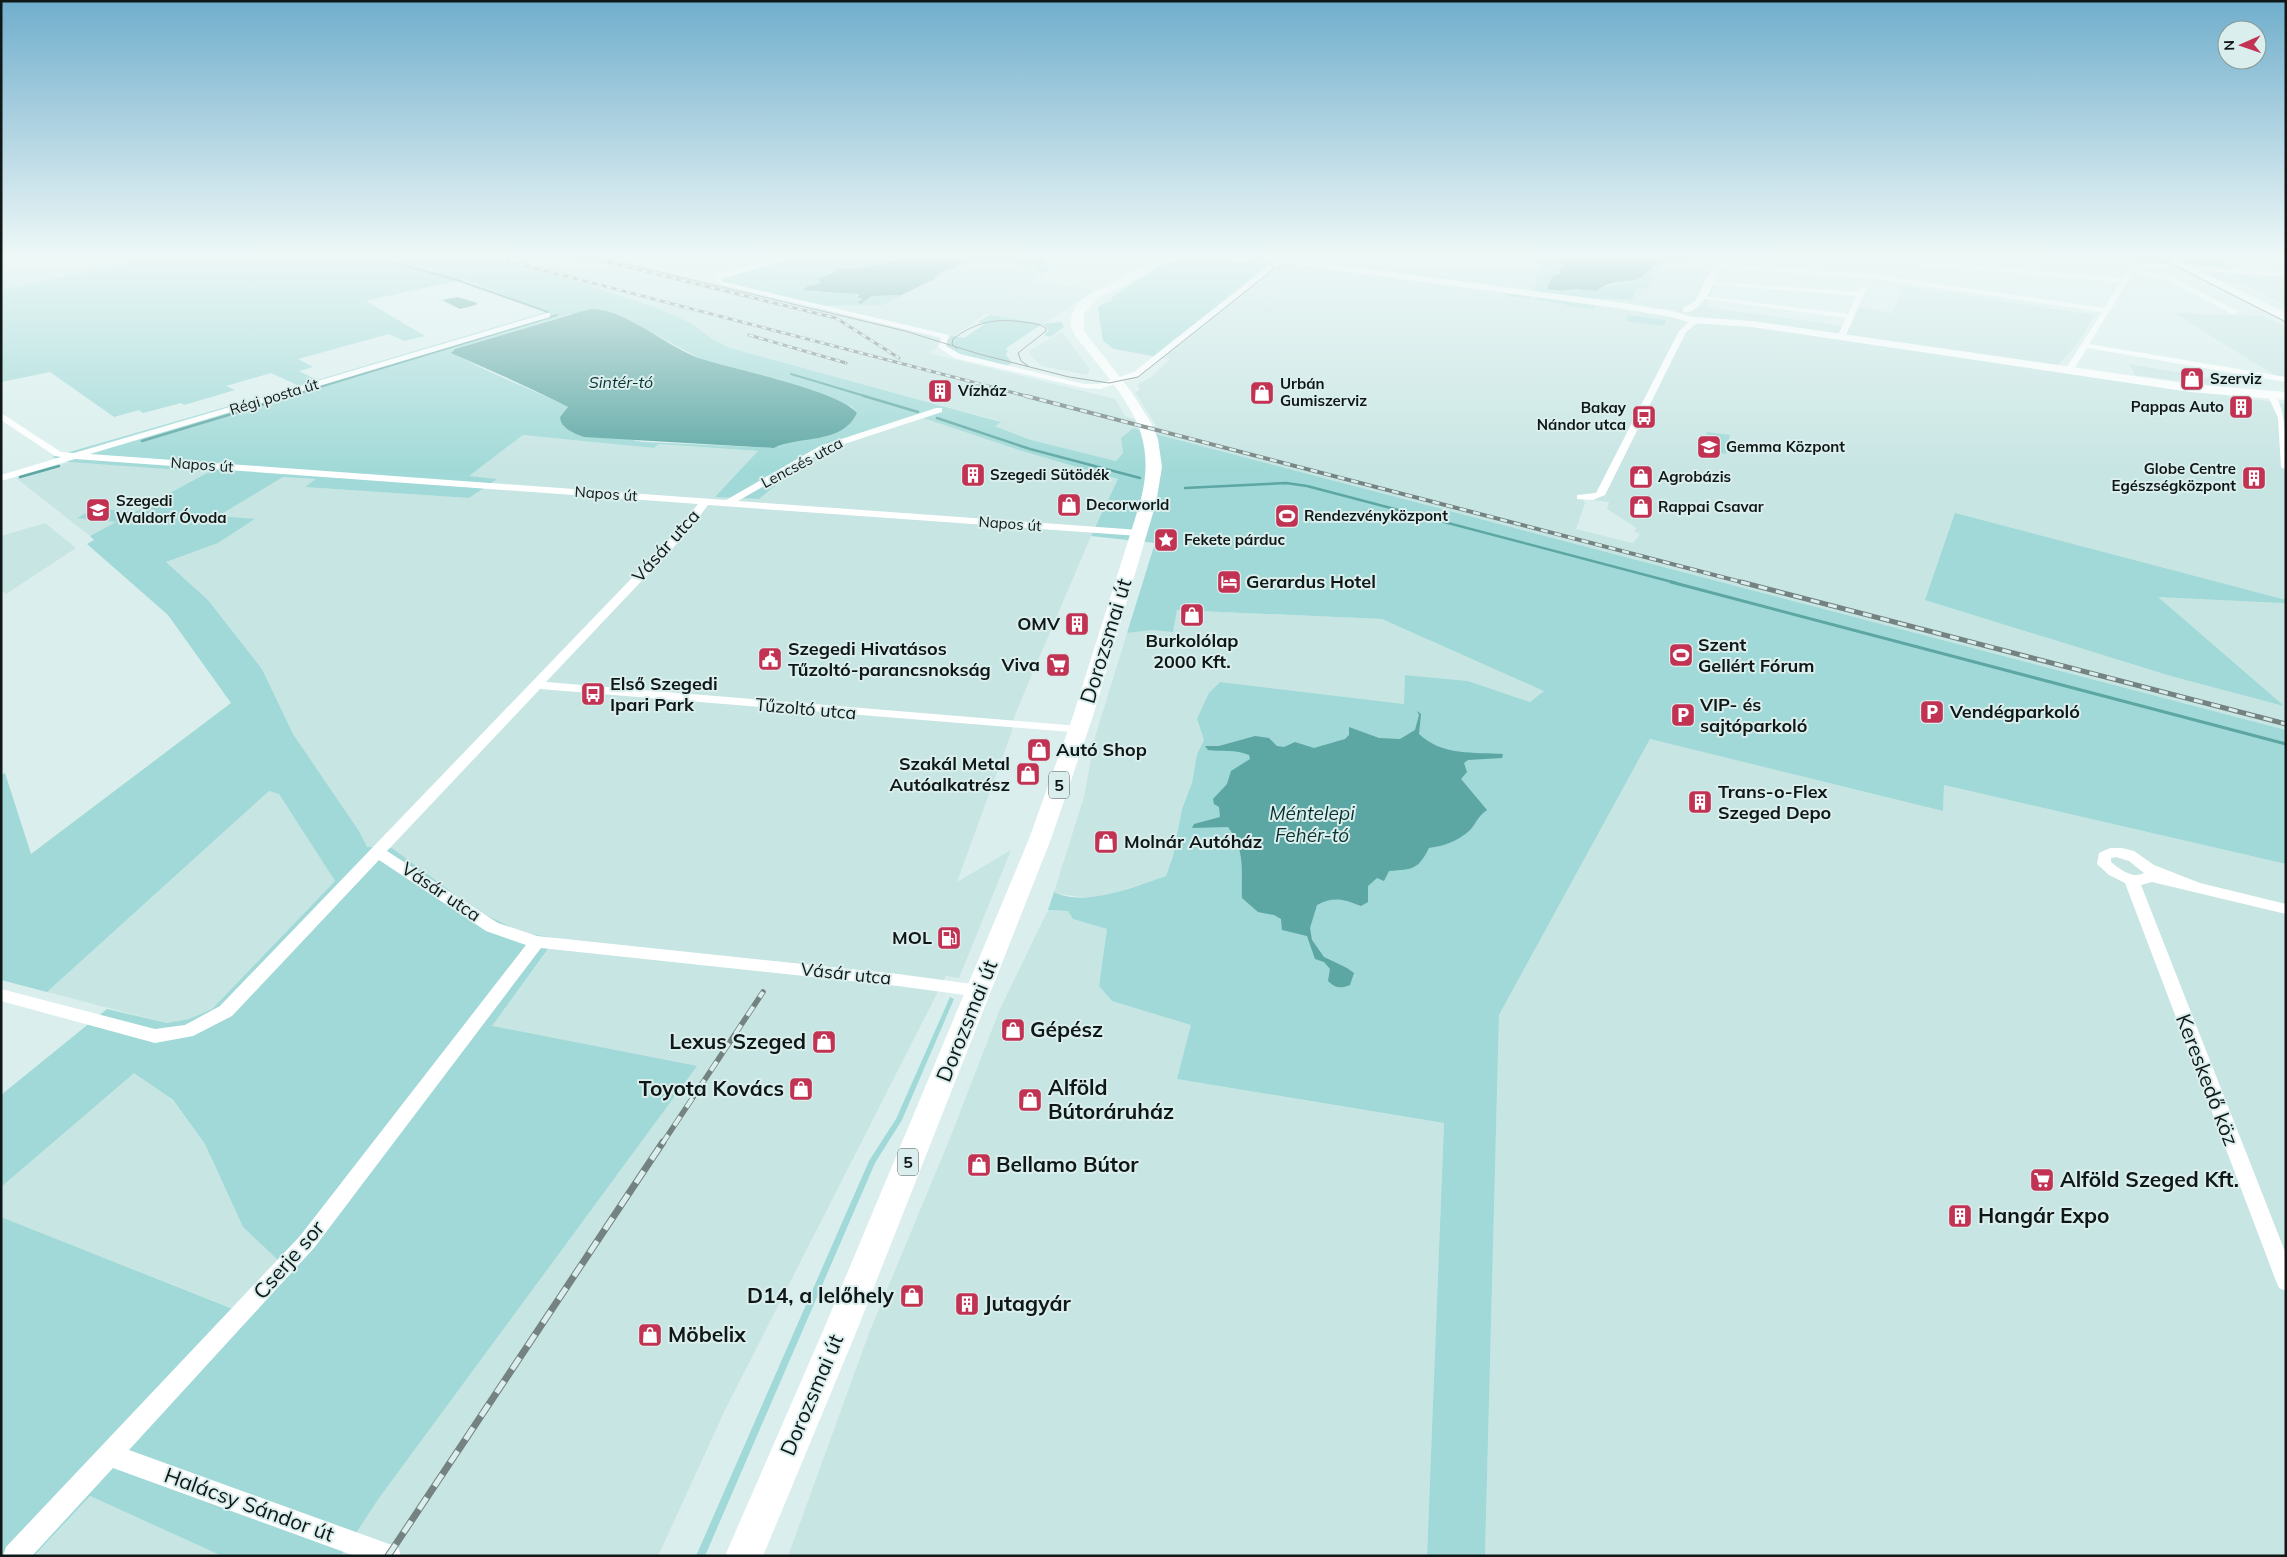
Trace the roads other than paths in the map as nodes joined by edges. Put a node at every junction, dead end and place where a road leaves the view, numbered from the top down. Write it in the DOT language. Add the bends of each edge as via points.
graph roads {
  1 [pos="508,327"];
  2 [pos="903,327"];
  3 [pos="1077,327"];
  4 [pos="1201,327"];
  5 [pos="1686,327"];
  6 [pos="1770,327"];
  7 [pos="1845,327"];
  8 [pos="2096,327"];
  9 [pos="1841,337"];
  10 [pos="2084,345"];
  11 [pos="2069,370"];
  12 [pos="2286,380"];
  13 [pos="2272,396"];
  14 [pos="2286,396"];
  15 [pos="937,411"];
  16 [pos="1,416"];
  17 [pos="12,423"];
  18 [pos="1,425"];
  19 [pos="73,456"];
  20 [pos="2286,467"];
  21 [pos="1,478"];
  22 [pos="1580,497"];
  23 [pos="706,501"];
  24 [pos="728,503"];
  25 [pos="1139,533"];
  26 [pos="535,685"];
  27 [pos="1078,730"];
  28 [pos="378,852"];
  29 [pos="2150,872"];
  30 [pos="2131,879"];
  31 [pos="2286,909"];
  32 [pos="537,942"];
  33 [pos="980,991"];
  34 [pos="1,995"];
  35 [pos="2286,1282"];
  36 [pos="110,1455"];
  37 [pos="15,1556"];
  38 [pos="389,1556"];
  39 [pos="744,1556"];
  1 -- 19 [label="street, Régi posta út"];
  2 -- 4 [label="street" via="946,337 942,347 956,356 1098,388 1137,374"];
  3 -- 25 [label="main road, Dorozsmai út / 5" via="1133,405 1152,444 1155,474"];
  5 -- 22 [label="street" via="1600,494 1593,498"];
  6 -- 9 [label="main road"];
  7 -- 9 [label="street"];
  8 -- 10 [label="street"];
  9 -- 11 [label="main road"];
  10 -- 11 [label="street"];
  10 -- 12 [label="street"];
  11 -- 13 [label="main road"];
  13 -- 14 [label="main road"];
  13 -- 20 [label="street" via="2282,418"];
  15 -- 24 [label="street, Lencsés utca" via="823,448"];
  16 -- 17 [label="street"];
  17 -- 18 [label="street"];
  17 -- 19 [label="street" via="58,454"];
  19 -- 21 [label="street, Régi posta út"];
  19 -- 23 [label="street, Napos út"];
  23 -- 24 [label="street, Napos út"];
  23 -- 26 [label="street, Vásár utca" via="682,532"];
  24 -- 25 [label="street, Napos út"];
  25 -- 27 [label="main road, Dorozsmai út / 5"];
  26 -- 27 [label="street, Tűzoltó utca"];
  26 -- 28 [label="street, Vásár utca"];
  27 -- 33 [label="main road, Dorozsmai út / 5" via="1040,839"];
  28 -- 32 [label="street, Vásár utca" via="492,927 510,936"];
  28 -- 34 [label="street" via="234,1004 198,1027 165,1036 146,1035"];
  29 -- 30 [label="street" via="2139,880"];
  29 -- 30 [label="street" via="2145,864 2129,855 2113,853 2104,856 2104,864 2110,870"];
  29 -- 31 [label="street"];
  30 -- 35 [label="street, Kereskedő köz"];
  32 -- 33 [label="street, Vásár utca"];
  32 -- 36 [label="street, Cserje sor" via="306,1242"];
  33 -- 39 [label="main road, Dorozsmai út / 5"];
  36 -- 37 [label="street, Cserje sor"];
  36 -- 38 [label="street, Halácsy Sándor út"];
}
